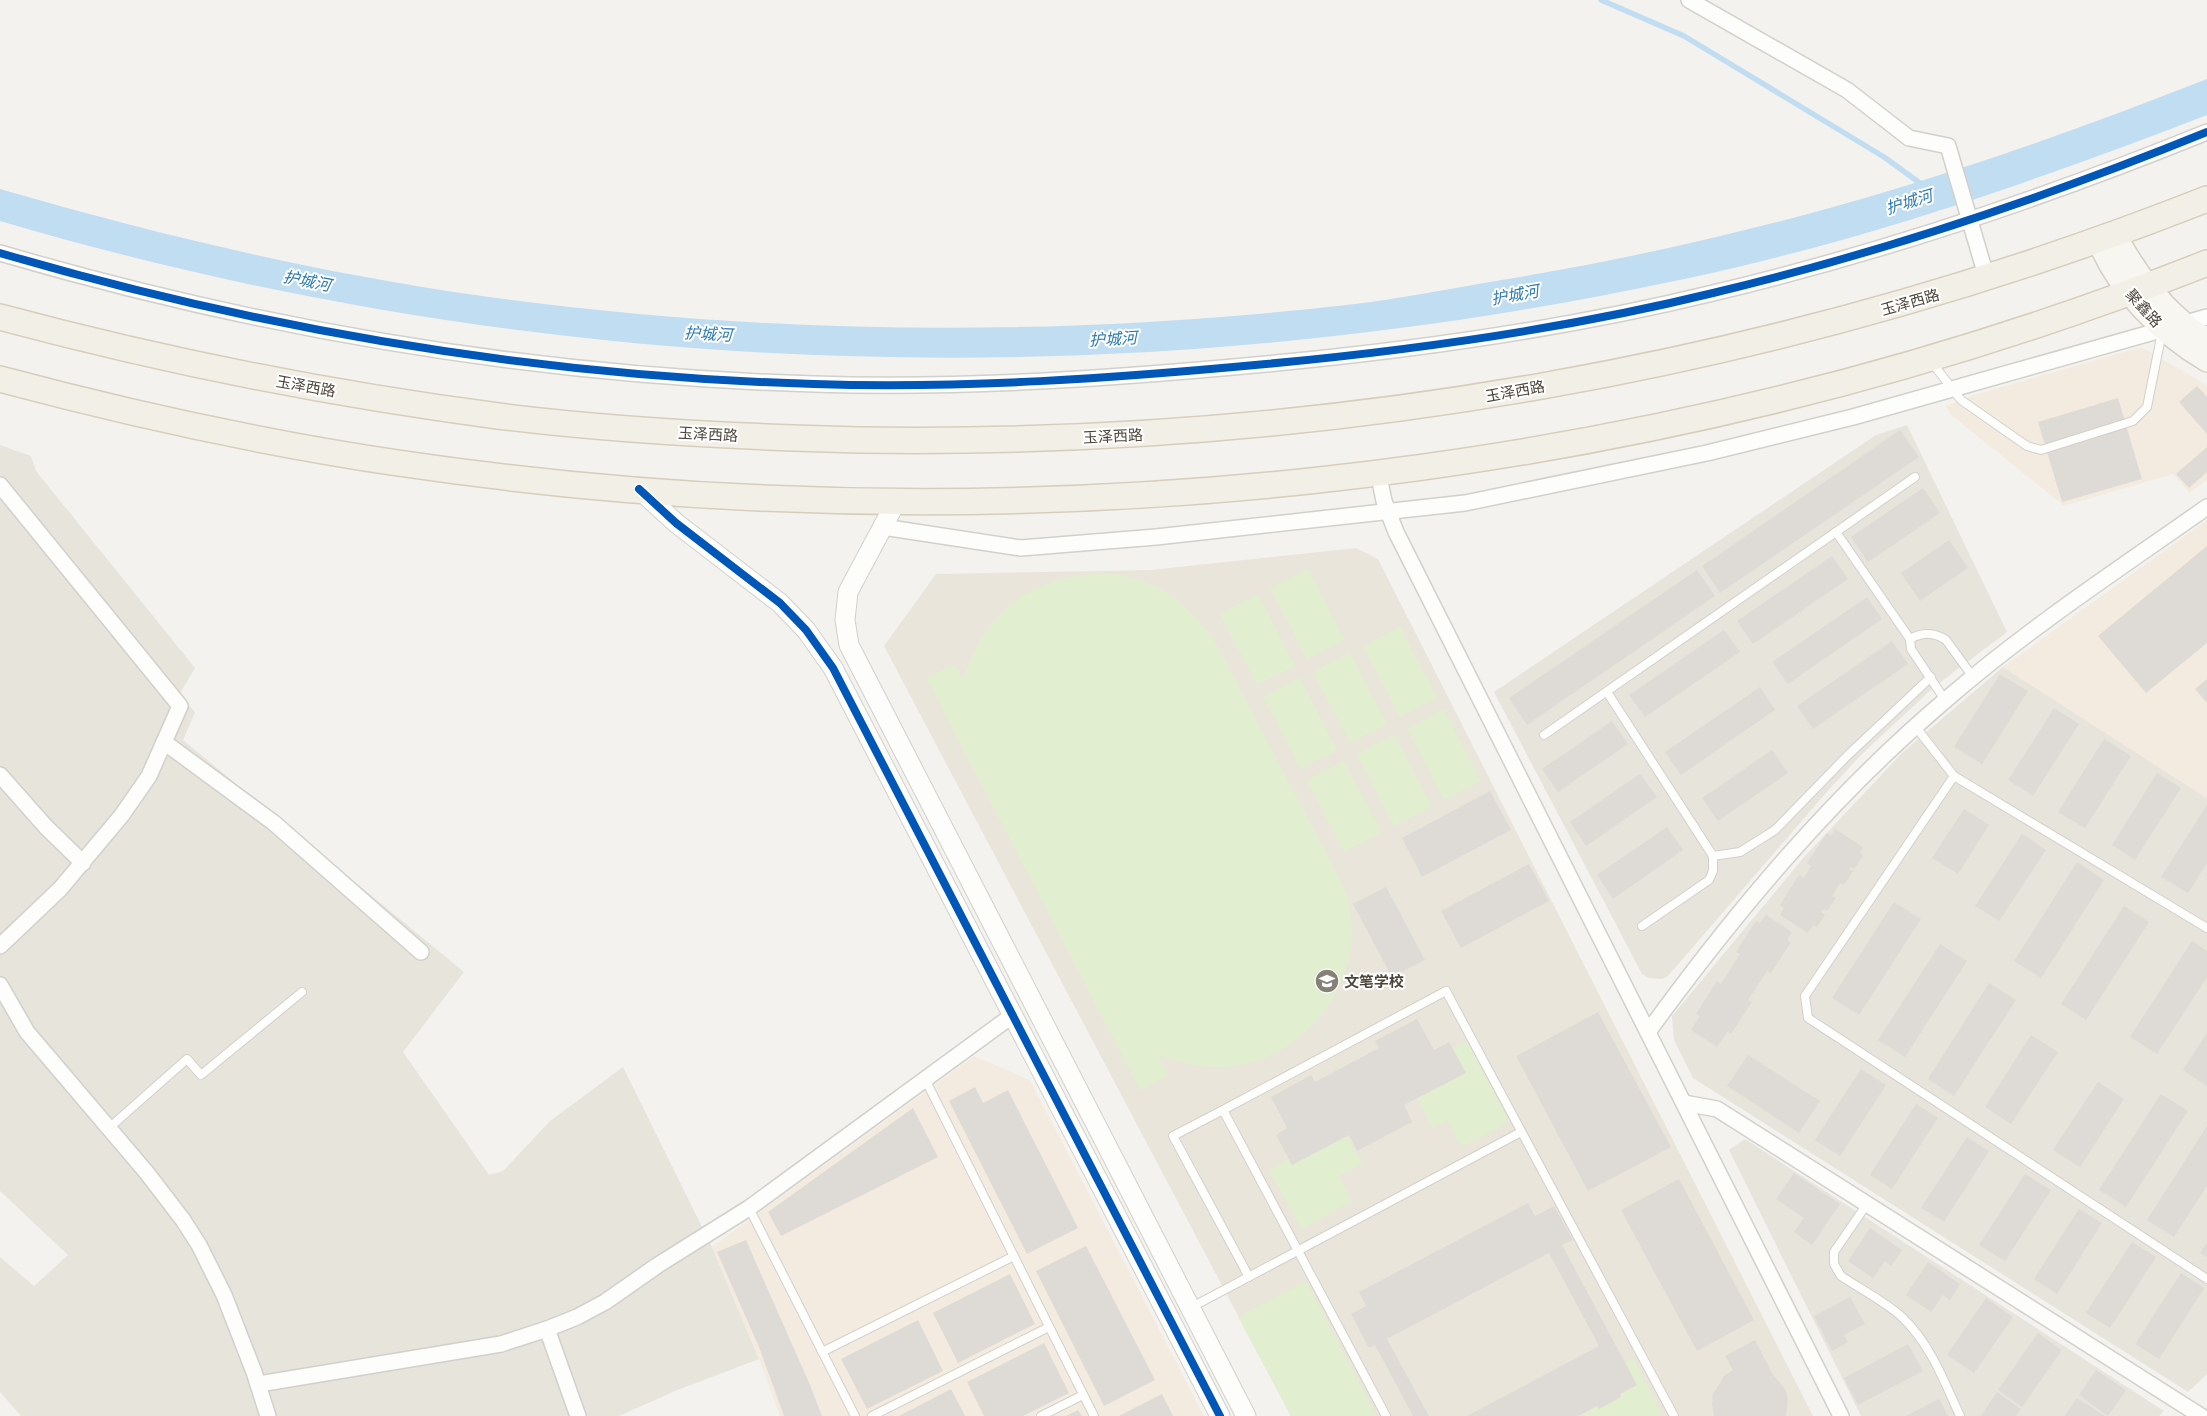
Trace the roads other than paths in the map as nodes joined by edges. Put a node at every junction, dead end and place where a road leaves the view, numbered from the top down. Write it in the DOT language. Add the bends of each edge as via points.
graph roads {
  1 [pos="1689,0"];
  2 [pos="2207,132"];
  3 [pos="2207,199"];
  4 [pos="1969,217"];
  5 [pos="2106,237"];
  6 [pos="0,253"];
  7 [pos="2207,263"];
  8 [pos="1987,278"];
  9 [pos="2139,289"];
  10 [pos="0,317"];
  11 [pos="2207,317"];
  12 [pos="2185,323"];
  13 [pos="2163,329"];
  14 [pos="2207,339"];
  15 [pos="1928,359"];
  16 [pos="2207,361"];
  17 [pos="0,379"];
  18 [pos="1952,389"];
  19 [pos="1378,472"];
  20 [pos="1916,477"];
  21 [pos="0,485"];
  22 [pos="639,489"];
  23 [pos="897,500"];
  24 [pos="2207,507"];
  25 [pos="1387,511"];
  26 [pos="882,527"];
  27 [pos="1836,532"];
  28 [pos="1910,639"];
  29 [pos="1973,676"];
  30 [pos="1931,677"];
  31 [pos="1607,692"];
  32 [pos="1945,700"];
  33 [pos="1915,726"];
  34 [pos="1544,735"];
  35 [pos="164,742"];
  36 [pos="0,775"];
  37 [pos="1954,776"];
  38 [pos="1713,856"];
  39 [pos="83,863"];
  40 [pos="1642,926"];
  41 [pos="2207,928"];
  42 [pos="0,946"];
  43 [pos="421,952"];
  44 [pos="0,985"];
  45 [pos="302,992"];
  46 [pos="1013,1015"];
  47 [pos="1648,1032"];
  48 [pos="925,1080"];
  49 [pos="1684,1103"];
  50 [pos="1223,1110"];
  51 [pos="109,1128"];
  52 [pos="1521,1132"];
  53 [pos="1867,1204"];
  54 [pos="749,1208"];
  55 [pos="1298,1251"];
  56 [pos="1014,1256"];
  57 [pos="1249,1277"];
  58 [pos="2207,1279"];
  59 [pos="1190,1308"];
  60 [pos="1049,1327"];
  61 [pos="547,1330"];
  62 [pos="822,1352"];
  63 [pos="259,1384"];
  64 [pos="1083,1395"];
  65 [pos="268,1416"];
  66 [pos="578,1416"];
  67 [pos="855,1416"];
  68 [pos="872,1416"];
  69 [pos="1041,1416"];
  70 [pos="1094,1416"];
  71 [pos="1220,1416"];
  72 [pos="1246,1416"];
  73 [pos="1386,1416"];
  74 [pos="1674,1416"];
  75 [pos="1841,1416"];
  76 [pos="1960,1416"];
  77 [pos="2201,1416"];
  1 -- 4 [label="street" via="1847,90 1909,138 1948,146"];
  2 -- 4 [label="street" via="2079,181"];
  3 -- 5 [label="main road, 玉泽西路"];
  4 -- 6 [label="street" via="1826,264 1708,295 1500,335 1209,370 915,384 728,380 463,353 346,334 203,305"];
  4 -- 8 [label="street"];
  5 -- 8 [label="main road, 玉泽西路"];
  5 -- 9 [label="main road, 聚鑫路" via="2128,258"];
  7 -- 9 [label="main road"];
  8 -- 10 [label="main road, 玉泽西路" via="1884,310 1721,351 1439,404 1239,427 983,440 720,435 504,416 238,374"];
  9 -- 12 [label="main road, 聚鑫路"];
  9 -- 13 [label="main road, 聚鑫路"];
  9 -- 15 [label="main road"];
  11 -- 12 [label="street"];
  12 -- 13 [label="street"];
  12 -- 14 [label="main road, 聚鑫路"];
  13 -- 16 [label="main road, 聚鑫路"];
  13 -- 18 [label="street"];
  13 -- 18 [label="lane" via="2146,407 2133,421 2040,450 2028,446 1961,400"];
  15 -- 18 [label="lane"];
  15 -- 19 [label="main road" via="1818,389 1650,427"];
  17 -- 22 [label="main road" via="141,414 312,448 497,476"];
  18 -- 25 [label="street" via="1708,453 1465,502"];
  19 -- 23 [label="main road" via="1157,493 1032,499"];
  19 -- 25 [label="street"];
  20 -- 27 [label="lane"];
  21 -- 35 [label="street" via="180,706"];
  22 -- 23 [label="main road"];
  22 -- 46 [label="street" via="684,529 780,603 806,630 833,668"];
  23 -- 26 [label="street"];
  24 -- 29 [label="street"];
  25 -- 26 [label="street" via="1156,537 1021,548"];
  25 -- 47 [label="street"];
  26 -- 59 [label="street" via="848,592 845,620 854,657"];
  27 -- 28 [label="lane"];
  27 -- 31 [label="lane"];
  28 -- 29 [label="lane" via="1925,633 1940,636"];
  28 -- 30 [label="lane" via="1911,649"];
  29 -- 32 [label="street"];
  30 -- 32 [label="lane"];
  30 -- 38 [label="lane" via="1775,830 1740,852"];
  31 -- 34 [label="lane"];
  31 -- 38 [label="lane"];
  32 -- 33 [label="street"];
  33 -- 37 [label="lane"];
  33 -- 47 [label="street" via="1782,862 1690,974"];
  35 -- 39 [label="street" via="149,776"];
  35 -- 43 [label="street" via="274,823"];
  36 -- 39 [label="street"];
  37 -- 41 [label="lane"];
  37 -- 58 [label="lane" via="1805,996 1808,1018"];
  38 -- 40 [label="lane" via="1709,880"];
  39 -- 42 [label="street"];
  44 -- 51 [label="street" via="28,1032"];
  45 -- 51 [label="lane" via="201,1075 187,1059"];
  46 -- 48 [label="street"];
  46 -- 71 [label="street"];
  47 -- 49 [label="street"];
  48 -- 54 [label="street"];
  48 -- 56 [label="lane"];
  49 -- 53 [label="street" via="1717,1109"];
  49 -- 75 [label="street"];
  50 -- 52 [label="lane" via="1446,991"];
  50 -- 55 [label="lane"];
  50 -- 57 [label="lane" via="1174,1136"];
  51 -- 63 [label="street" via="166,1196 199,1245 224,1295"];
  52 -- 55 [label="lane"];
  52 -- 74 [label="lane"];
  53 -- 76 [label="lane" via="1834,1252 1837,1270 1841,1276 1902,1317 1944,1376"];
  53 -- 77 [label="street"];
  54 -- 61 [label="street" via="606,1302"];
  54 -- 62 [label="lane"];
  55 -- 57 [label="lane"];
  55 -- 73 [label="lane"];
  56 -- 60 [label="lane"];
  56 -- 62 [label="lane"];
  57 -- 59 [label="lane"];
  59 -- 72 [label="street"];
  60 -- 64 [label="lane"];
  60 -- 68 [label="lane"];
  61 -- 63 [label="street" via="478,1349"];
  61 -- 66 [label="street"];
  62 -- 67 [label="lane"];
  63 -- 65 [label="street"];
  64 -- 69 [label="lane"];
  64 -- 70 [label="lane"];
}
